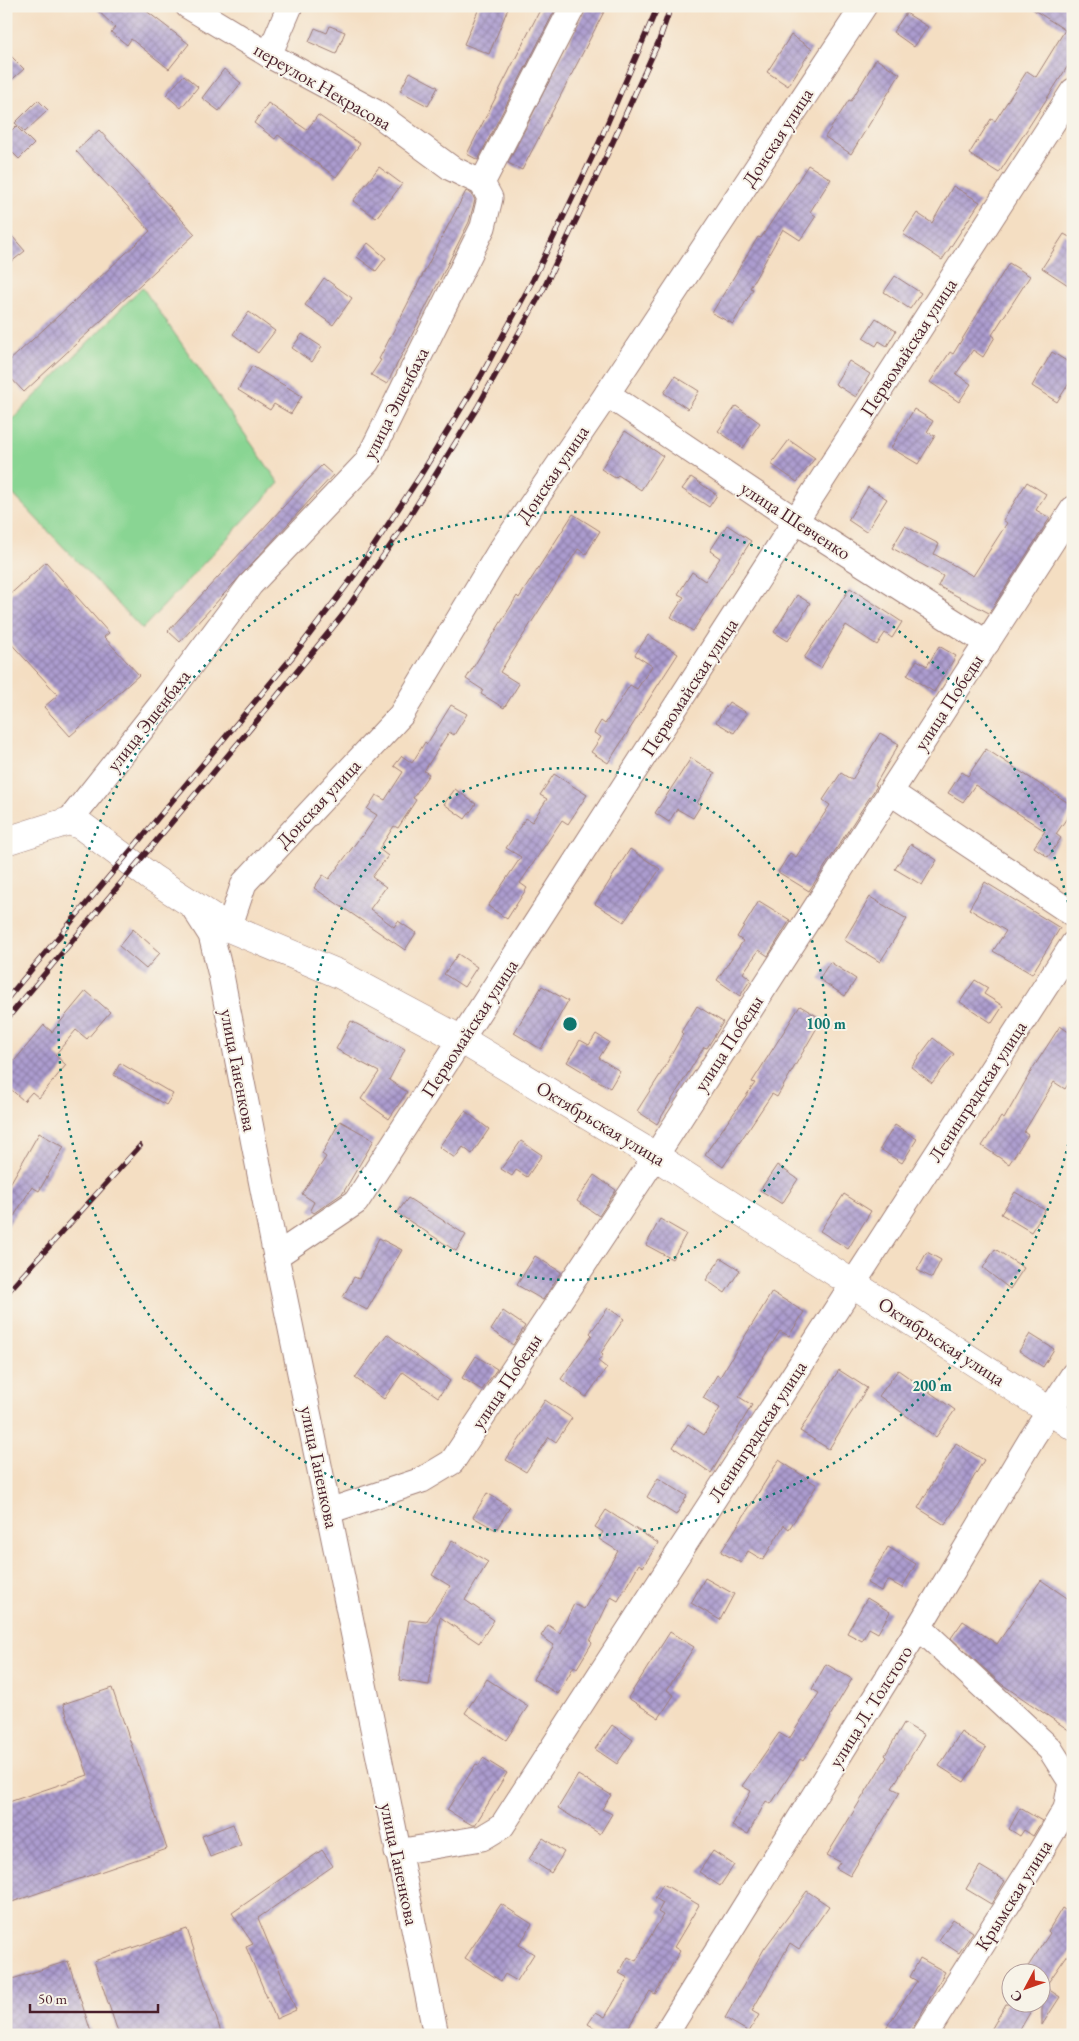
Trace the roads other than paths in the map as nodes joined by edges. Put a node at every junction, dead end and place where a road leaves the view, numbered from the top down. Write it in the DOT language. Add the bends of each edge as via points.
graph roads {
  1 [pos="188,6"];
  2 [pos="290,6"];
  3 [pos="573,6"];
  4 [pos="864,6"];
  5 [pos="269,54"];
  6 [pos="1073,91"];
  7 [pos="482,183"];
  8 [pos="607,394"];
  9 [pos="1073,508"];
  10 [pos="796,521"];
  11 [pos="986,643"];
  12 [pos="890,792"];
  13 [pos="69,821"];
  14 [pos="6,840"];
  15 [pos="192,905"];
  16 [pos="1073,914"];
  17 [pos="229,928"];
  18 [pos="1073,944"];
  19 [pos="462,1040"];
  20 [pos="655,1156"];
  21 [pos="276,1256"];
  22 [pos="852,1284"];
  23 [pos="1073,1375"];
  24 [pos="1049,1410"];
  25 [pos="1073,1426"];
  26 [pos="329,1510"];
  27 [pos="920,1627"];
  28 [pos="397,1852"];
  29 [pos="436,2035"];
  30 [pos="665,2035"];
  31 [pos="925,2035"];
  1 -- 5 [label="street, переулок Некрасова"];
  2 -- 5 [label="street"];
  3 -- 7 [label="street"];
  4 -- 8 [label="street, Донская улица"];
  5 -- 7 [label="street, переулок Некрасова" via="375,112 451,168"];
  6 -- 10 [label="street, Первомайская улица"];
  7 -- 13 [label="street, улица Эшенбаха" via="490,198 483,227 367,462 250,585"];
  8 -- 10 [label="street, улица Шевченко"];
  8 -- 17 [label="street, Донская улица" via="500,551 401,715 244,883"];
  9 -- 11 [label="street, улица Победы"];
  10 -- 11 [label="street, улица Шевченко"];
  10 -- 19 [label="street, Первомайская улица"];
  11 -- 12 [label="street, улица Победы"];
  12 -- 16 [label="street"];
  12 -- 20 [label="street, улица Победы"];
  13 -- 14 [label="main road"];
  13 -- 15 [label="main road, Октябрьская улица" via="82,826"];
  15 -- 17 [label="main road, Октябрьская улица"];
  15 -- 21 [label="street, улица Ганенкова" via="211,935 221,975"];
  17 -- 19 [label="main road, Октябрьская улица" via="339,974"];
  18 -- 22 [label="street, Ленинградская улица"];
  19 -- 20 [label="main road, Октябрьская улица"];
  19 -- 21 [label="street, Первомайская улица" via="356,1202"];
  20 -- 22 [label="main road, Октябрьская улица"];
  20 -- 26 [label="street, улица Победы" via="452,1462 422,1480"];
  21 -- 26 [label="street, улица Ганенкова"];
  22 -- 24 [label="main road, Октябрьская улица"];
  22 -- 28 [label="street, Ленинградская улица" via="502,1826 482,1838"];
  23 -- 24 [label="street, улица Л. Толстого"];
  24 -- 25 [label="main road, Октябрьская улица"];
  24 -- 27 [label="street, улица Л. Толстого"];
  26 -- 28 [label="street, улица Ганенкова"];
  27 -- 30 [label="street, улица Л. Толстого"];
  27 -- 31 [label="street, Крымская улица" via="1050,1748 1071,1782 1066,1809"];
  28 -- 29 [label="street, улица Ганенкова"];
}
